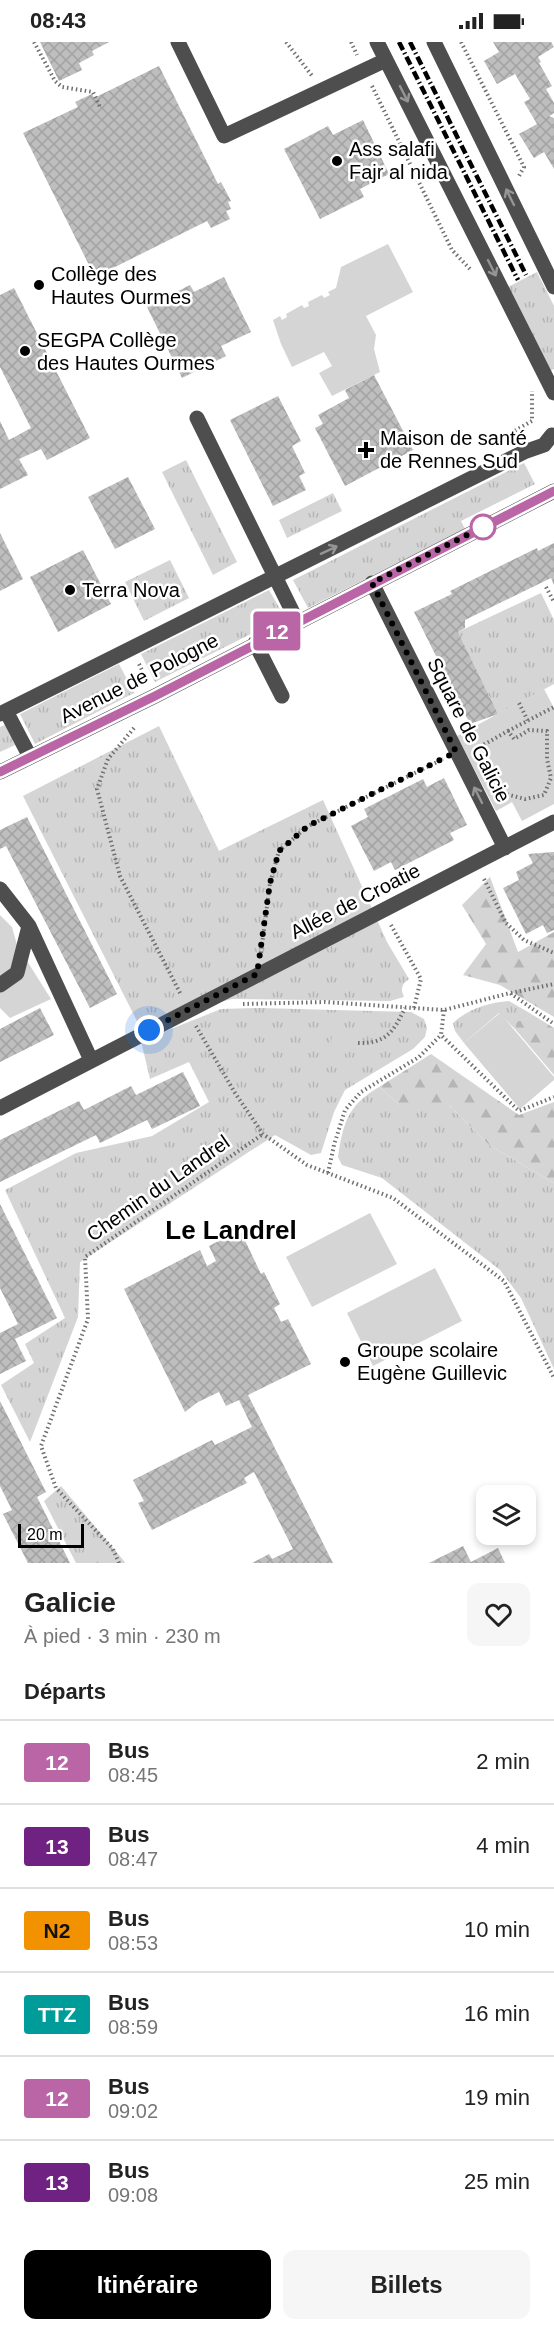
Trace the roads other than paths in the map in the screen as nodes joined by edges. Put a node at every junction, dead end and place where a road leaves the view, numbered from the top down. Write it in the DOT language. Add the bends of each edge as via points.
graph roads {
  1 [pos="178,42"];
  2 [pos="377,42"];
  3 [pos="434,42"];
  4 [pos="386,60"];
  5 [pos="554,287"];
  6 [pos="554,393"];
  7 [pos="197,418"];
  8 [pos="553,432"];
  9 [pos="554,454"];
  10 [pos="554,491"];
  11 [pos="276,575"];
  12 [pos="372,583"];
  13 [pos="297,621"];
  14 [pos="255,643"];
  15 [pos="282,696"];
  16 [pos="3,712"];
  17 [pos="30,757"];
  18 [pos="0,772"];
  19 [pos="554,822"];
  20 [pos="505,848"];
  21 [pos="0,889"];
  22 [pos="29,926"];
  23 [pos="0,984"];
  24 [pos="90,1060"];
  25 [pos="0,1108"];
  1 -- 4 [label="street" via="224,136"];
  2 -- 4 [label="street"];
  5 -- 3 [label="street, one-way"];
  4 -- 6 [label="street, one-way"];
  7 -- 11 [label="street"];
  8 -- 9 [label="street"];
  11 -- 8 [label="street, Avenue de Pologne, one-way" via="544,445"];
  10 -- 12 [label="street, Avenue de Pologne"];
  11 -- 13 [label="street"];
  11 -- 16 [label="street, Avenue de Pologne"];
  12 -- 13 [label="street, Avenue de Pologne"];
  20 -- 12 [label="street, Square de Galicie, one-way"];
  13 -- 14 [label="street, Avenue de Pologne"];
  14 -- 15 [label="street"];
  14 -- 17 [label="street, Avenue de Pologne"];
  16 -- 17 [label="street"];
  17 -- 18 [label="street, Avenue de Pologne"];
  19 -- 20 [label="street"];
  20 -- 24 [label="street, Allée de Croatie"];
  21 -- 22 [label="street"];
  22 -- 23 [label="street" via="17,973"];
  22 -- 24 [label="street"];
  24 -- 25 [label="street, Allée de Croatie"];
}
